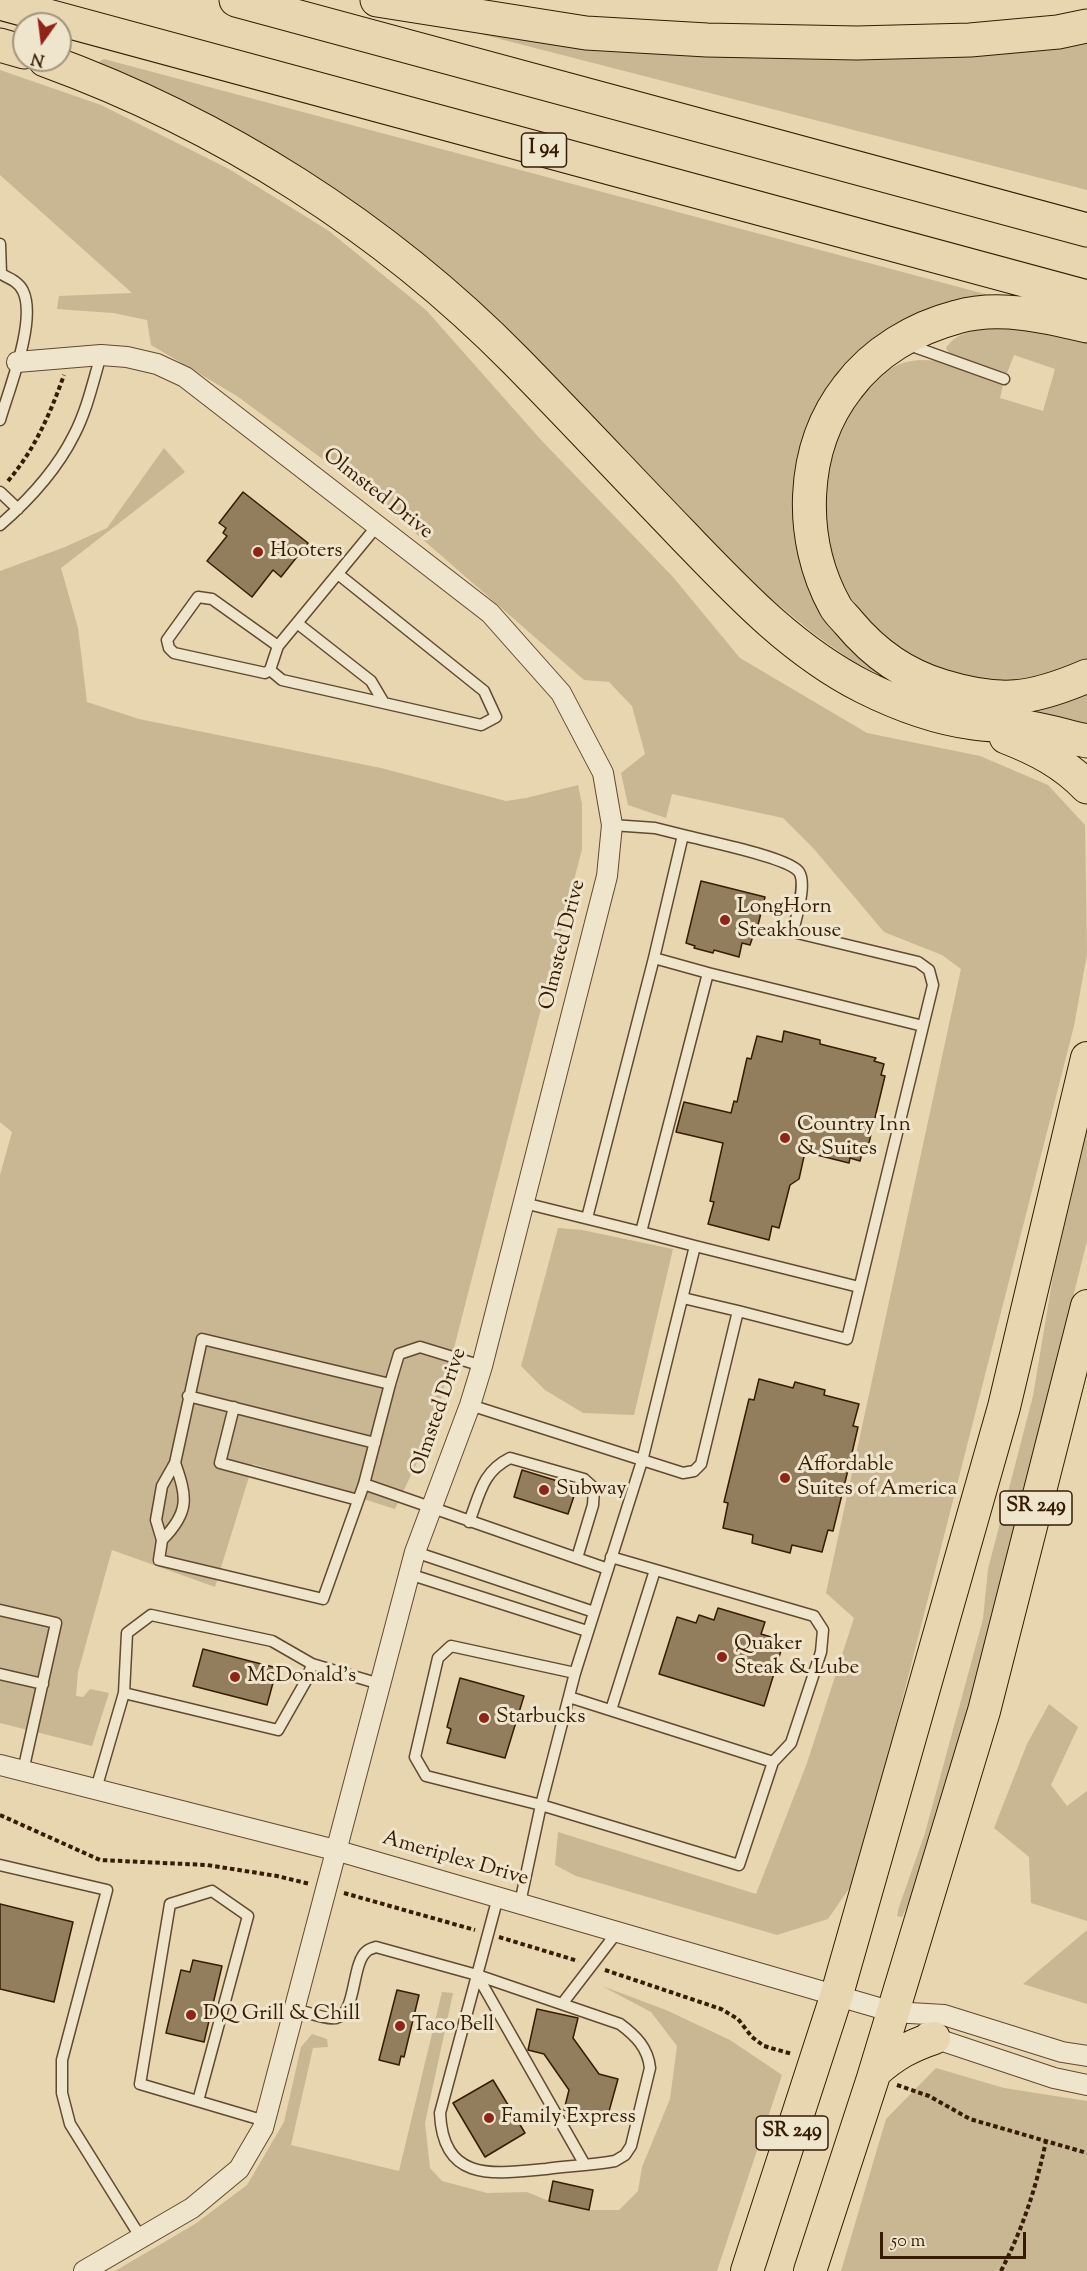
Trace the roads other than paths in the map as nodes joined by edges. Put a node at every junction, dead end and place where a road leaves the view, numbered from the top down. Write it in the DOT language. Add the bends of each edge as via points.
graph roads {
  1 [pos="236,0"];
  2 [pos="378,0"];
  3 [pos="0,3"];
  4 [pos="1087,26"];
  5 [pos="72,71"];
  6 [pos="1087,230"];
  7 [pos="0,244"];
  8 [pos="1087,297"];
  9 [pos="1087,326"];
  10 [pos="900,342"];
  11 [pos="101,355"];
  12 [pos="17,362"];
  13 [pos="1004,379"];
  14 [pos="0,420"];
  15 [pos="3,487"];
  16 [pos="18,509"];
  17 [pos="0,525"];
  18 [pos="377,526"];
  19 [pos="338,574"];
  20 [pos="297,622"];
  21 [pos="278,646"];
  22 [pos="270,670"];
  23 [pos="1087,676"];
  24 [pos="384,703"];
  25 [pos="971,723"];
  26 [pos="1087,741"];
  27 [pos="1087,787"];
  28 [pos="612,825"];
  29 [pos="683,835"];
  30 [pos="654,958"];
  31 [pos="708,973"];
  32 [pos="923,1026"];
  33 [pos="1087,1058"];
  34 [pos="524,1203"];
  35 [pos="587,1218"];
  36 [pos="641,1233"];
  37 [pos="695,1246"];
  38 [pos="859,1287"];
  39 [pos="683,1298"];
  40 [pos="1087,1306"];
  41 [pos="738,1311"];
  42 [pos="482,1366"];
  43 [pos="390,1384"];
  44 [pos="188,1396"];
  45 [pos="470,1405"];
  46 [pos="234,1407"];
  47 [pos="375,1443"];
  48 [pos="642,1461"];
  49 [pos="175,1463"];
  50 [pos="364,1484"];
  51 [pos="358,1500"];
  52 [pos="432,1509"];
  53 [pos="470,1522"];
  54 [pos="162,1540"];
  55 [pos="415,1552"];
  56 [pos="611,1557"];
  57 [pos="577,1558"];
  58 [pos="608,1569"];
  59 [pos="655,1570"];
  60 [pos="409,1574"];
  61 [pos="0,1610"];
  62 [pos="594,1611"];
  63 [pos="588,1631"];
  64 [pos="312,1664"];
  65 [pos="575,1673"];
  66 [pos="0,1674"];
  67 [pos="43,1683"];
  68 [pos="380,1684"];
  69 [pos="124,1693"];
  70 [pos="569,1697"];
  71 [pos="611,1710"];
  72 [pos="773,1762"];
  73 [pos="0,1765"];
  74 [pos="23,1771"];
  75 [pos="96,1789"];
  76 [pos="541,1805"];
  77 [pos="335,1850"];
  78 [pos="0,1864"];
  79 [pos="498,1897"];
  80 [pos="520,1903"];
  81 [pos="618,1931"];
  82 [pos="477,1975"];
  83 [pos="837,1995"];
  84 [pos="562,2004"];
  85 [pos="294,2009"];
  86 [pos="893,2012"];
  87 [pos="934,2038"];
  88 [pos="1087,2056"];
  89 [pos="874,2075"];
  90 [pos="1087,2085"];
  91 [pos="198,2102"];
  92 [pos="265,2121"];
  93 [pos="585,2165"];
  94 [pos="141,2238"];
  95 [pos="84,2271"];
  96 [pos="747,2271"];
  97 [pos="810,2271"];
  1 -- 6 [label="highway"];
  2 -- 4 [label="highway" via="586,33 707,40 857,44 970,40"];
  3 -- 8 [label="highway, I 94"];
  5 -- 25 [label="highway" via="190,123 268,166 338,212 418,272 481,327 742,597 786,636 829,667 877,694"];
  7 -- 12 [label="lane" via="1,274 22,290 27,306 27,324"];
  9 -- 10 [label="highway" via="1040,315 1002,312 959,316"];
  10 -- 13 [label="lane"];
  10 -- 23 [label="highway" via="882,353 848,387 824,427 811,472 808,516 815,557 835,607 891,663 927,681 971,695 1013,698 1054,690"];
  11 -- 12 [label="street, Olmsted Drive"];
  11 -- 16 [label="lane" via="75,434 56,467"];
  11 -- 18 [label="street, Olmsted Drive" via="157,364 185,377"];
  12 -- 14 [label="lane"];
  15 -- 16 [label="lane"];
  16 -- 17 [label="lane"];
  18 -- 19 [label="lane"];
  18 -- 28 [label="street, Olmsted Drive" via="489,613 561,693 603,773"];
  19 -- 20 [label="lane"];
  19 -- 24 [label="lane" via="484,691 496,717 481,725"];
  20 -- 21 [label="lane"];
  20 -- 24 [label="lane" via="371,681"];
  21 -- 22 [label="lane"];
  21 -- 22 [label="lane" via="212,599 198,597 167,640 174,653 265,673"];
  22 -- 24 [label="lane" via="282,680"];
  25 -- 26 [label="highway" via="1030,728"];
  25 -- 27 [label="highway" via="1047,755"];
  28 -- 29 [label="lane" via="655,828"];
  28 -- 34 [label="street, Olmsted Drive" via="607,876"];
  29 -- 30 [label="lane"];
  29 -- 32 [label="lane" via="784,861 799,871 803,884 793,932 918,962 928,970 933,984"];
  30 -- 31 [label="lane"];
  30 -- 35 [label="lane"];
  31 -- 32 [label="lane"];
  31 -- 36 [label="lane"];
  32 -- 38 [label="lane"];
  33 -- 83 [label="main road, SR 249" via="1007,1396"];
  34 -- 35 [label="lane"];
  34 -- 42 [label="street, Olmsted Drive"];
  35 -- 36 [label="lane"];
  36 -- 37 [label="lane"];
  37 -- 38 [label="lane"];
  37 -- 39 [label="lane"];
  38 -- 41 [label="lane" via="847,1339"];
  39 -- 41 [label="lane"];
  39 -- 48 [label="lane"];
  40 -- 86 [label="main road, SR 249" via="984,1711"];
  41 -- 48 [label="lane" via="701,1464 684,1473"];
  42 -- 43 [label="lane" via="420,1347 399,1354"];
  42 -- 45 [label="street, Olmsted Drive"];
  43 -- 44 [label="lane" via="202,1339"];
  43 -- 47 [label="lane"];
  44 -- 46 [label="lane"];
  44 -- 49 [label="lane"];
  45 -- 48 [label="lane"];
  45 -- 52 [label="street, Olmsted Drive"];
  46 -- 47 [label="lane"];
  46 -- 51 [label="lane" via="220,1463"];
  47 -- 50 [label="lane"];
  48 -- 56 [label="lane"];
  49 -- 54 [label="lane" via="162,1485 156,1520"];
  49 -- 54 [label="lane" via="186,1493 178,1524"];
  50 -- 51 [label="lane"];
  50 -- 52 [label="lane"];
  51 -- 54 [label="lane" via="323,1599 159,1560"];
  52 -- 53 [label="lane"];
  52 -- 55 [label="street, Olmsted Drive"];
  53 -- 57 [label="lane"];
  53 -- 57 [label="lane" via="486,1477 496,1465 510,1458 584,1479 594,1488 593,1505"];
  55 -- 60 [label="street, Olmsted Drive"];
  55 -- 62 [label="lane"];
  56 -- 58 [label="lane"];
  56 -- 59 [label="lane"];
  57 -- 58 [label="lane"];
  58 -- 62 [label="lane"];
  59 -- 71 [label="lane"];
  59 -- 72 [label="lane" via="814,1616 823,1630 821,1652 791,1743"];
  60 -- 63 [label="lane"];
  60 -- 68 [label="street, Olmsted Drive"];
  61 -- 67 [label="lane" via="56,1623"];
  62 -- 63 [label="lane"];
  63 -- 65 [label="lane"];
  64 -- 68 [label="lane"];
  64 -- 69 [label="lane" via="308,1679 278,1730"];
  64 -- 69 [label="lane" via="272,1641 151,1615 127,1633"];
  65 -- 70 [label="lane"];
  65 -- 76 [label="lane" via="451,1646 438,1658 415,1757 426,1776"];
  66 -- 67 [label="lane"];
  67 -- 74 [label="lane"];
  68 -- 77 [label="street, Olmsted Drive"];
  69 -- 75 [label="lane"];
  70 -- 71 [label="lane"];
  70 -- 76 [label="lane"];
  71 -- 72 [label="lane"];
  72 -- 76 [label="lane" via="739,1865"];
  73 -- 74 [label="street, Ameriplex Drive"];
  74 -- 75 [label="street, Ameriplex Drive"];
  75 -- 77 [label="street, Ameriplex Drive"];
  76 -- 80 [label="lane"];
  77 -- 79 [label="street, Ameriplex Drive"];
  77 -- 85 [label="street, Olmsted Drive"];
  78 -- 94 [label="lane" via="107,1890 62,2060 62,2093 70,2124"];
  79 -- 80 [label="street, Ameriplex Drive"];
  79 -- 82 [label="lane"];
  80 -- 81 [label="street, Ameriplex Drive"];
  81 -- 83 [label="street, Ameriplex Drive"];
  81 -- 84 [label="lane"];
  82 -- 84 [label="lane"];
  82 -- 85 [label="lane" via="375,1947 361,1958 342,2016 334,2019"];
  82 -- 93 [label="lane"];
  82 -- 93 [label="lane" via="440,2113 441,2134 451,2152 465,2165 484,2173"];
  83 -- 86 [label="street, Ameriplex Drive"];
  83 -- 96 [label="main road, SR 249" via="804,2057"];
  84 -- 93 [label="lane" via="620,2024 649,2056 650,2068 632,2146 615,2161"];
  85 -- 92 [label="street, Olmsted Drive"];
  86 -- 87 [label="street, Ameriplex Drive"];
  86 -- 88 [label="street, Ameriplex Drive" via="944,2015 1062,2052"];
  86 -- 89 [label="main road, SR 249"];
  87 -- 89 [label="main road" via="892,2057"];
  87 -- 90 [label="street, Ameriplex Drive"];
  89 -- 97 [label="main road, SR 249"];
  91 -- 91 [label="lane" via="248,1916 212,1891 170,1904 140,2084"];
  91 -- 92 [label="lane"];
  92 -- 94 [label="street, Olmsted Drive" via="239,2169 192,2208"];
  94 -- 95 [label="street, Olmsted Drive"];
}
